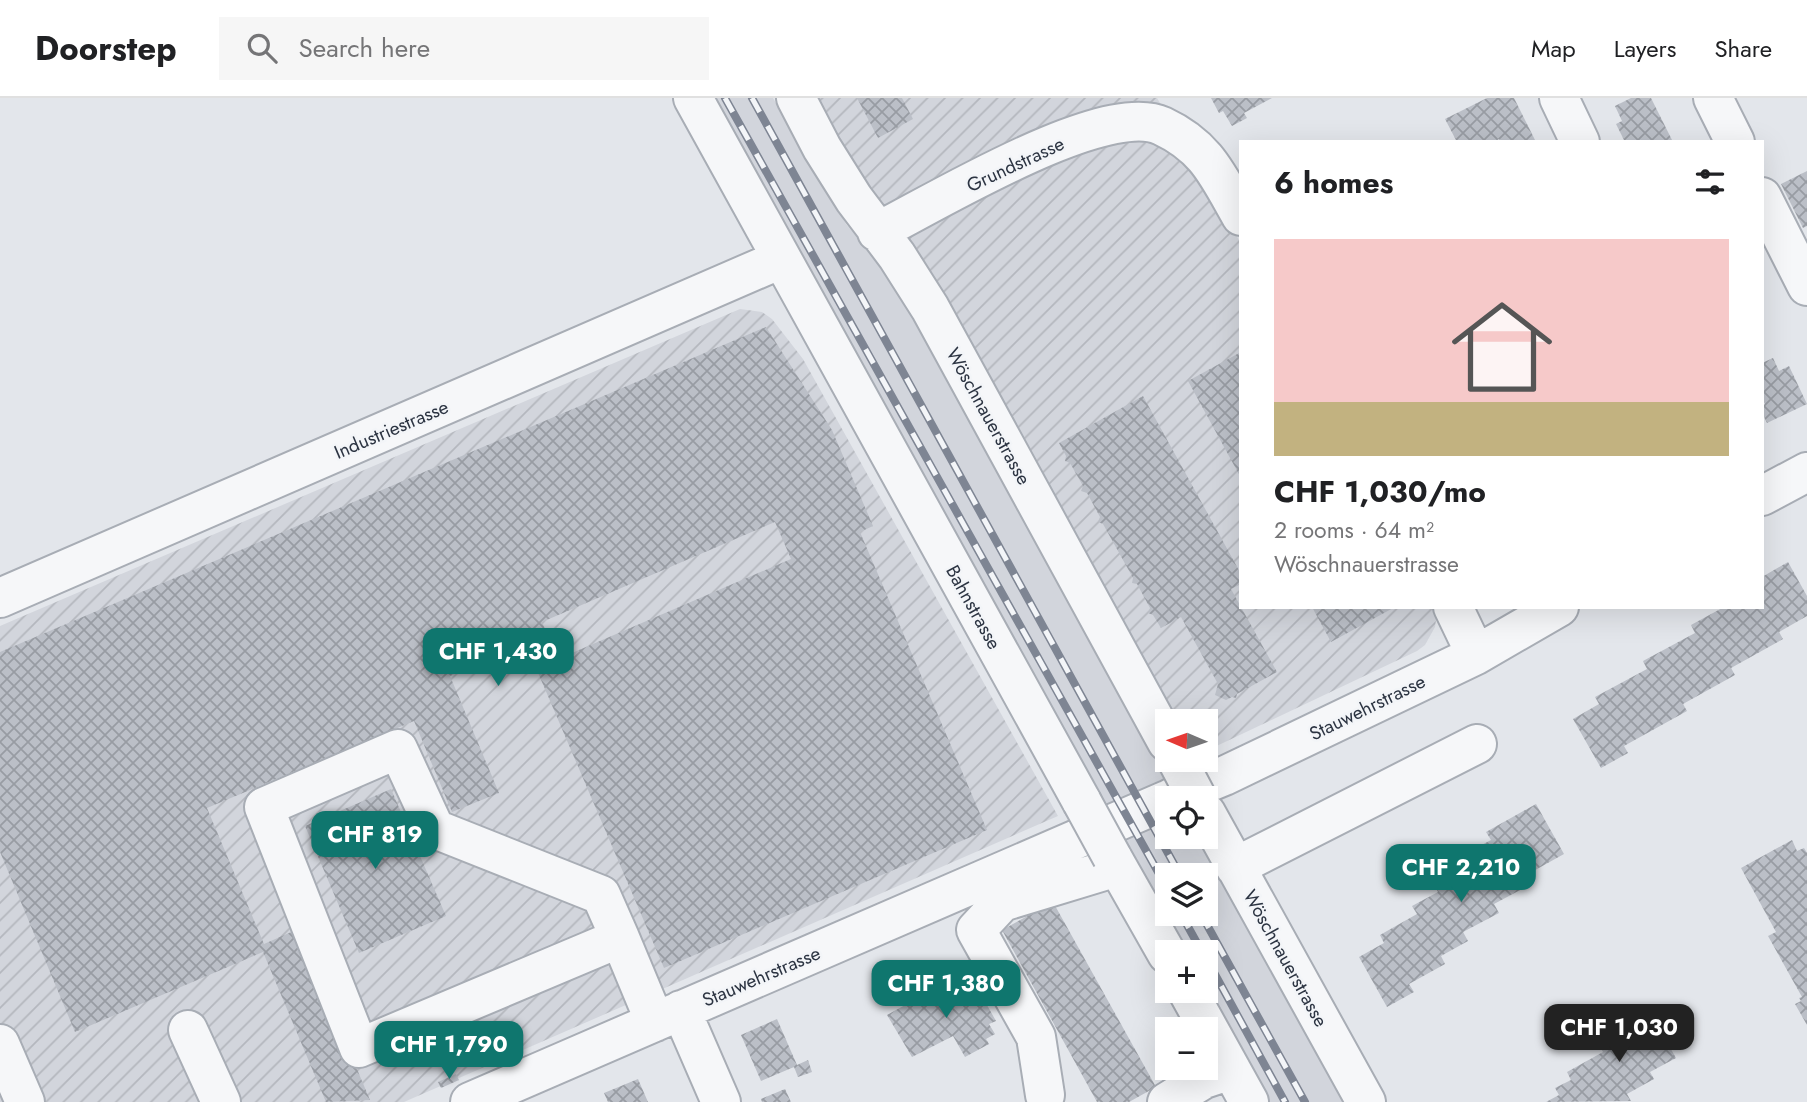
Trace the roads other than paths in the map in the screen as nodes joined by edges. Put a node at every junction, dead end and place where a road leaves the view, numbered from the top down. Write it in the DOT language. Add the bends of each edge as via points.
graph roads {
  1 [pos="693,98"];
  2 [pos="796,98"];
  3 [pos="1559,98"];
  4 [pos="1713,98"];
  5 [pos="1154,111"];
  6 [pos="1579,140"];
  7 [pos="1734,140"];
  8 [pos="1764,201"];
  9 [pos="1239,213"];
  10 [pos="877,232"];
  11 [pos="781,259"];
  12 [pos="1807,286"];
  13 [pos="0,598"];
  14 [pos="1453,609"];
  15 [pos="1555,609"];
  16 [pos="1476,654"];
  17 [pos="1155,720"];
  18 [pos="1477,744"];
  19 [pos="1200,786"];
  20 [pos="1155,805"];
  21 [pos="1218,836"];
  22 [pos="1115,862"];
  23 [pos="1235,867"];
  24 [pos="620,938"];
  25 [pos="1159,940"];
  26 [pos="1194,1003"];
  27 [pos="668,1016"];
  28 [pos="188,1030"];
  29 [pos="0,1044"];
  30 [pos="1240,1086"];
  31 [pos="1045,1095"];
  32 [pos="25,1102"];
  33 [pos="221,1102"];
  34 [pos="470,1102"];
  35 [pos="721,1102"];
  36 [pos="1167,1102"];
  37 [pos="1366,1102"];
  1 -- 11 [label="street, Bahnstrasse"];
  2 -- 10 [label="street, Wöschnauerstrasse" via="822,149"];
  3 -- 6 [label="street"];
  4 -- 7 [label="street"];
  5 -- 9 [label="street, Grundstrasse" via="1208,159"];
  5 -- 10 [label="street, Grundstrasse" via="1141,120 1091,129 1009,163"];
  8 -- 12 [label="street"];
  10 -- 17 [label="street, Wöschnauerstrasse" via="930,308"];
  11 -- 13 [label="street, Industriestrasse"];
  11 -- 22 [label="street, Bahnstrasse, bridge"];
  14 -- 16 [label="street"];
  15 -- 16 [label="street, Stauwehrstrasse"];
  16 -- 19 [label="street, Stauwehrstrasse"];
  18 -- 23 [label="street"];
  20 -- 27 [label="street, Stauwehrstrasse"];
  21 -- 23 [label="street, Wöschnauerstrasse"];
  22 -- 25 [label="street, Bahnstrasse"];
  22 -- 31 [label="street" via="1002,902 976,930 1036,1037"];
  23 -- 37 [label="street, Wöschnauerstrasse"];
  24 -- 24 [label="street" via="359,1048 264,807 398,749 435,829 601,895"];
  24 -- 27 [label="street"];
  26 -- 30 [label="street"];
  27 -- 34 [label="street, Stauwehrstrasse"];
  27 -- 35 [label="street"];
  28 -- 33 [label="street"];
  29 -- 32 [label="street"];
  30 -- 36 [label="street" via="1204,1079"];
}
